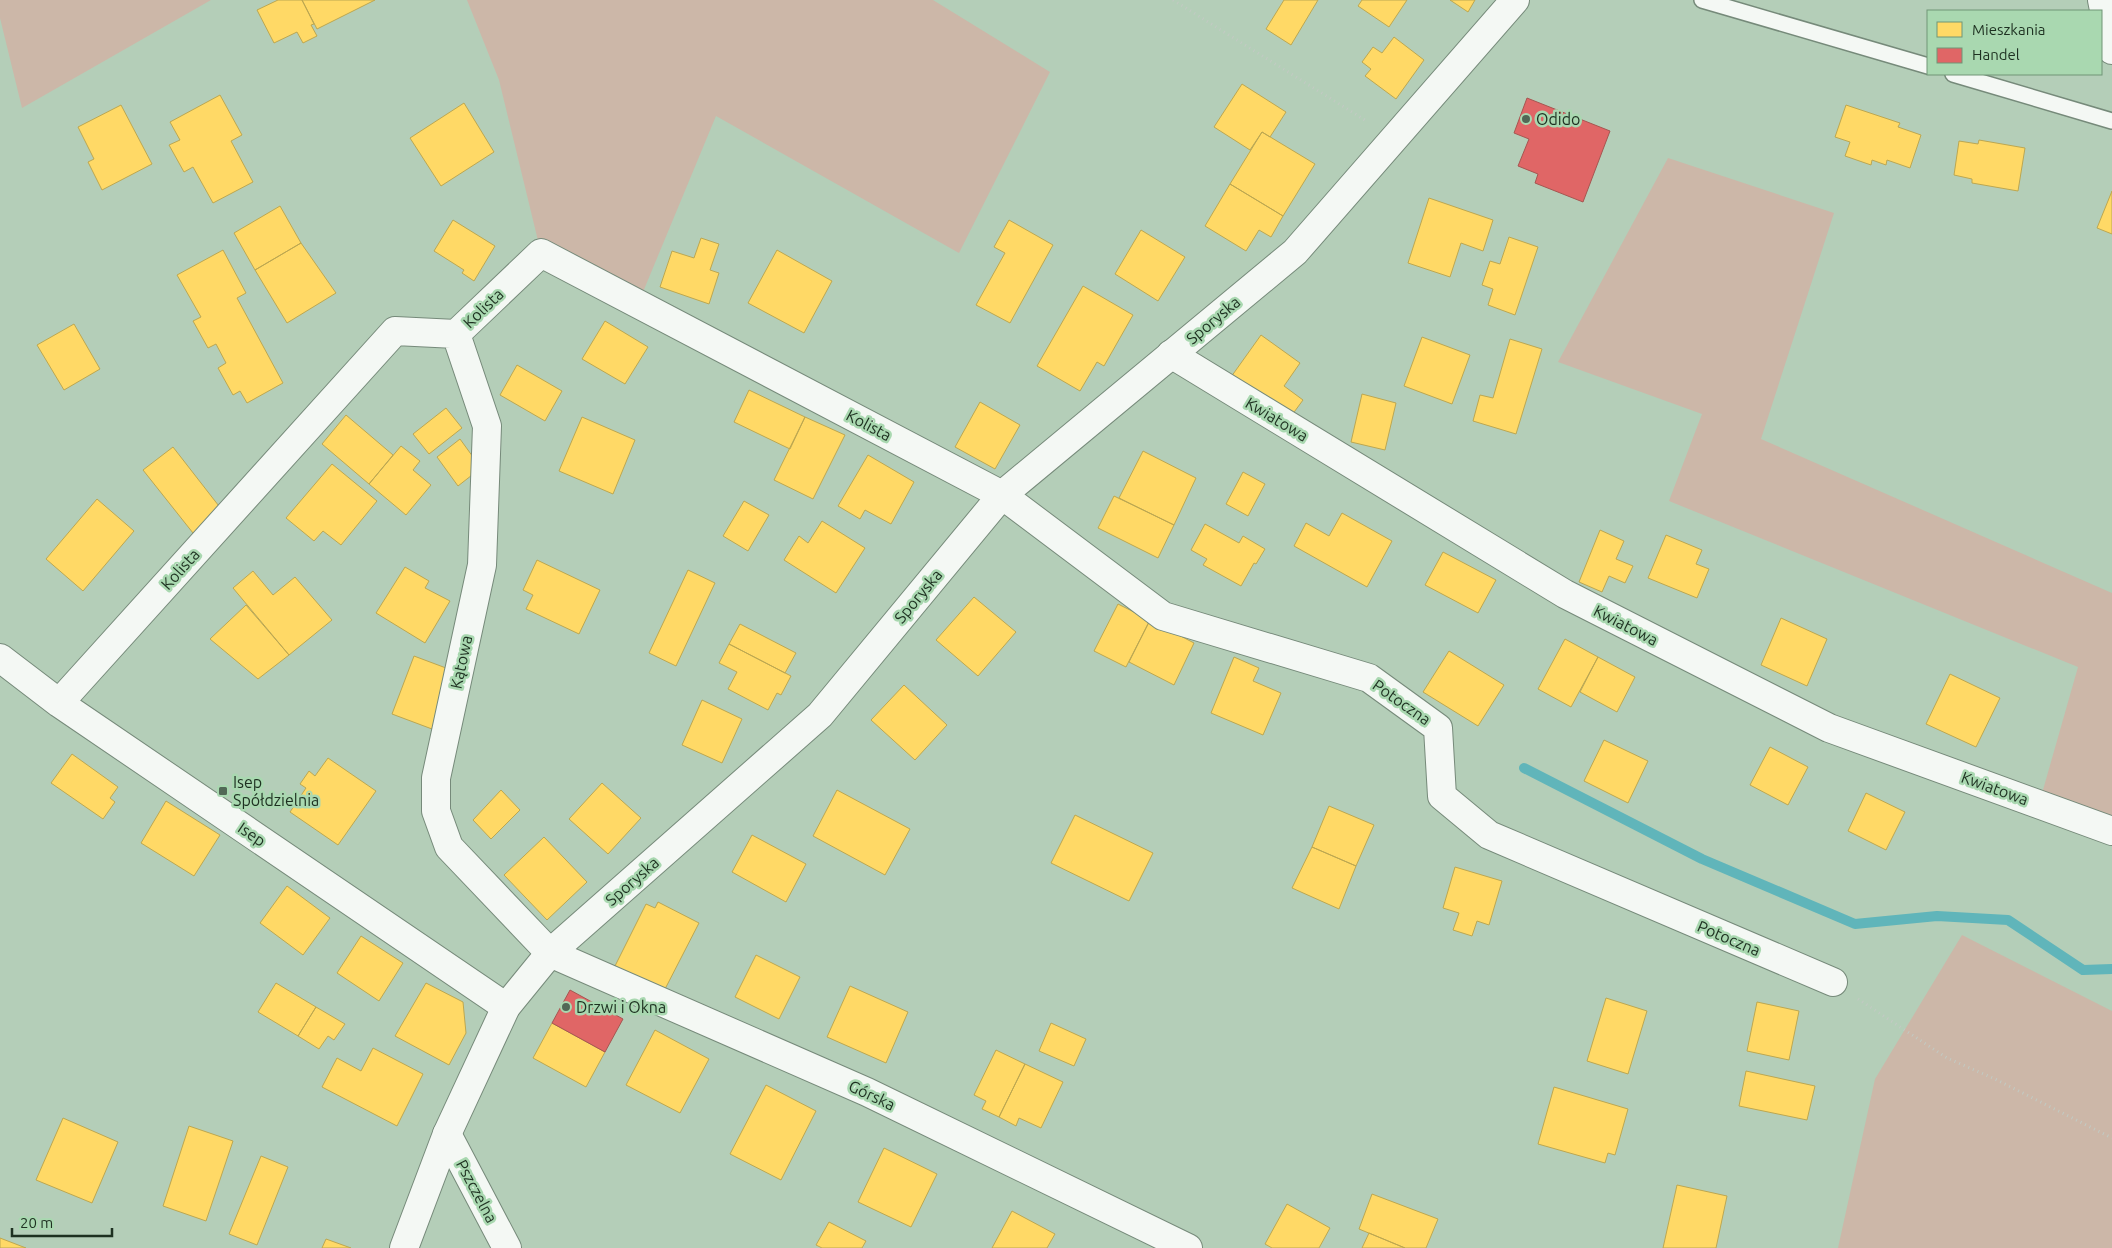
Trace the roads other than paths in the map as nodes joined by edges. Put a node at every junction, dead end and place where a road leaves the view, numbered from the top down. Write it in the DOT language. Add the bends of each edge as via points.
graph roads {
  1 [pos="1515,0"];
  2 [pos="1702,0"];
  3 [pos="2102,0"];
  4 [pos="2112,50"];
  5 [pos="1927,66"];
  6 [pos="1956,75"];
  7 [pos="2112,121"];
  8 [pos="456,334"];
  9 [pos="1171,354"];
  10 [pos="1002,495"];
  11 [pos="0,658"];
  12 [pos="59,703"];
  13 [pos="2112,831"];
  14 [pos="550,953"];
  15 [pos="1833,982"];
  16 [pos="506,1007"];
  17 [pos="447,1134"];
  18 [pos="404,1248"];
  19 [pos="507,1248"];
  20 [pos="1188,1248"];
  1 -- 9 [label="street, Sporyska" via="1295,252"];
  2 -- 5 [label="lane"];
  3 -- 4 [label="street"];
  6 -- 7 [label="lane"];
  8 -- 10 [label="street, Kolista" via="541,253"];
  8 -- 12 [label="street, Kolista" via="395,331"];
  8 -- 14 [label="street, Kątowa" via="487,426 482,564 436,778 436,811 449,847"];
  9 -- 10 [label="street, Sporyska"];
  9 -- 13 [label="street, Kwiatowa" via="1565,594 1811,719"];
  10 -- 14 [label="street, Sporyska" via="820,715"];
  10 -- 15 [label="street, Potoczna" via="1163,616 1368,678 1438,728 1442,796 1489,835"];
  11 -- 12 [label="street, Isep"];
  12 -- 16 [label="street, Isep"];
  14 -- 16 [label="street, Sporyska"];
  14 -- 20 [label="street, Górska" via="867,1092"];
  16 -- 17 [label="street, Sporyska"];
  17 -- 18 [label="street, Sporyska"];
  17 -- 19 [label="street, Pszczelna"];
}
